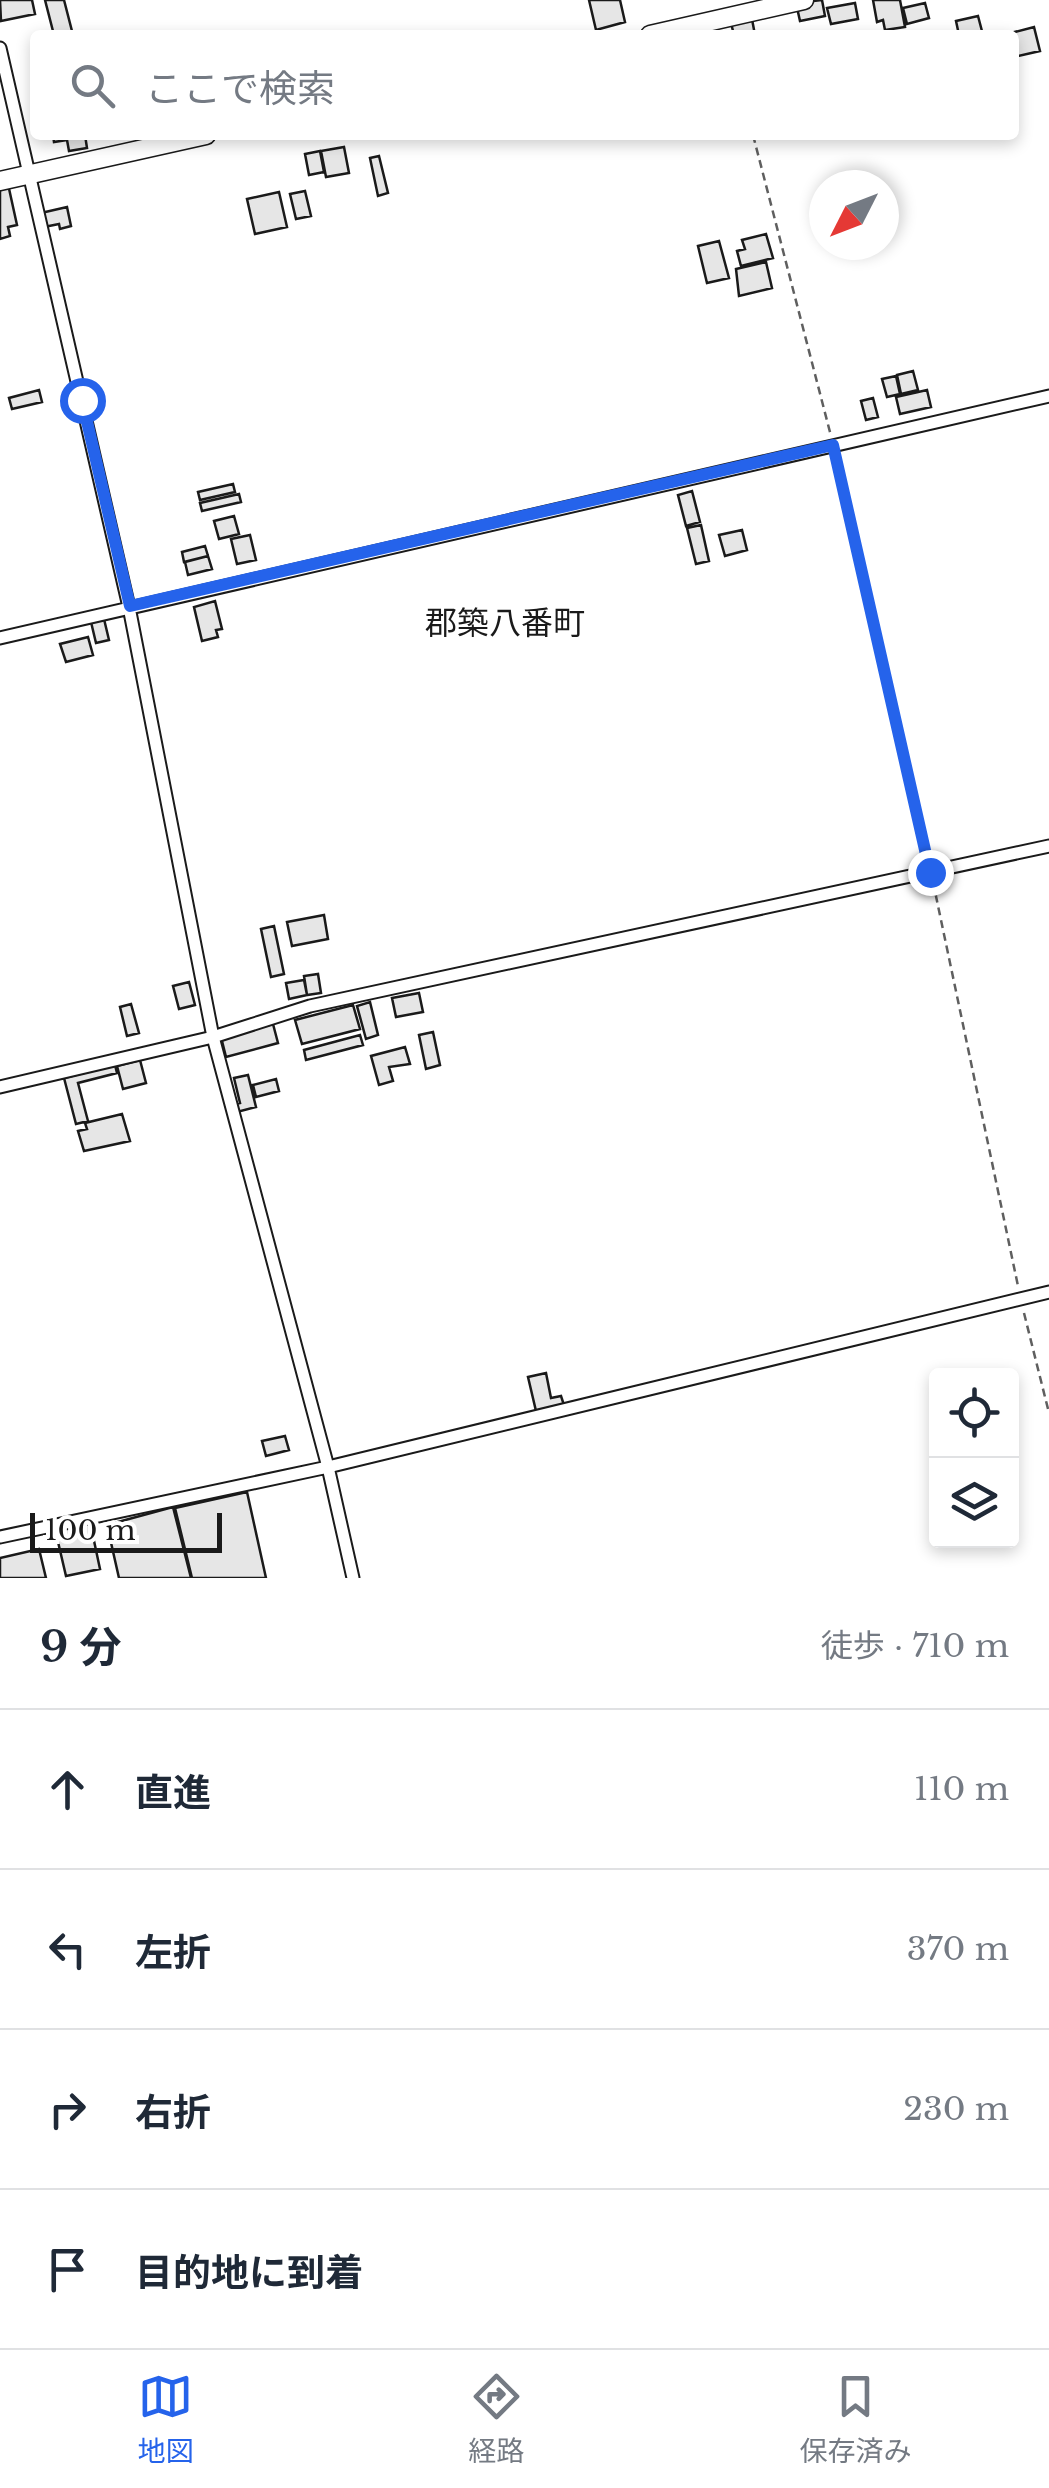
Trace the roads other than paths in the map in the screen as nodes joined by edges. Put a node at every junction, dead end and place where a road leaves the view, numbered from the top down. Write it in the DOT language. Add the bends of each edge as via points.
graph roads {
  1 [pos="804,0"];
  2 [pos="672,30"];
  3 [pos="0,48"];
  4 [pos="184,140"];
  5 [pos="29,175"];
  6 [pos="0,182"];
  7 [pos="1049,396"];
  8 [pos="130,606"];
  9 [pos="0,638"];
  10 [pos="1049,846"];
  11 [pos="213,1037"];
  12 [pos="0,1087"];
  13 [pos="1049,1292"];
  14 [pos="328,1467"];
  15 [pos="0,1537"];
  16 [pos="353,1578"];
  1 -- 2 [label="main road"];
  3 -- 5 [label="street"];
  4 -- 5 [label="main road"];
  5 -- 6 [label="main road"];
  5 -- 8 [label="street"];
  7 -- 8 [label="street"];
  8 -- 9 [label="street"];
  8 -- 11 [label="street"];
  10 -- 11 [label="street" via="310,1006"];
  11 -- 12 [label="street"];
  11 -- 14 [label="street"];
  13 -- 14 [label="street"];
  14 -- 15 [label="street"];
  14 -- 16 [label="street"];
}
